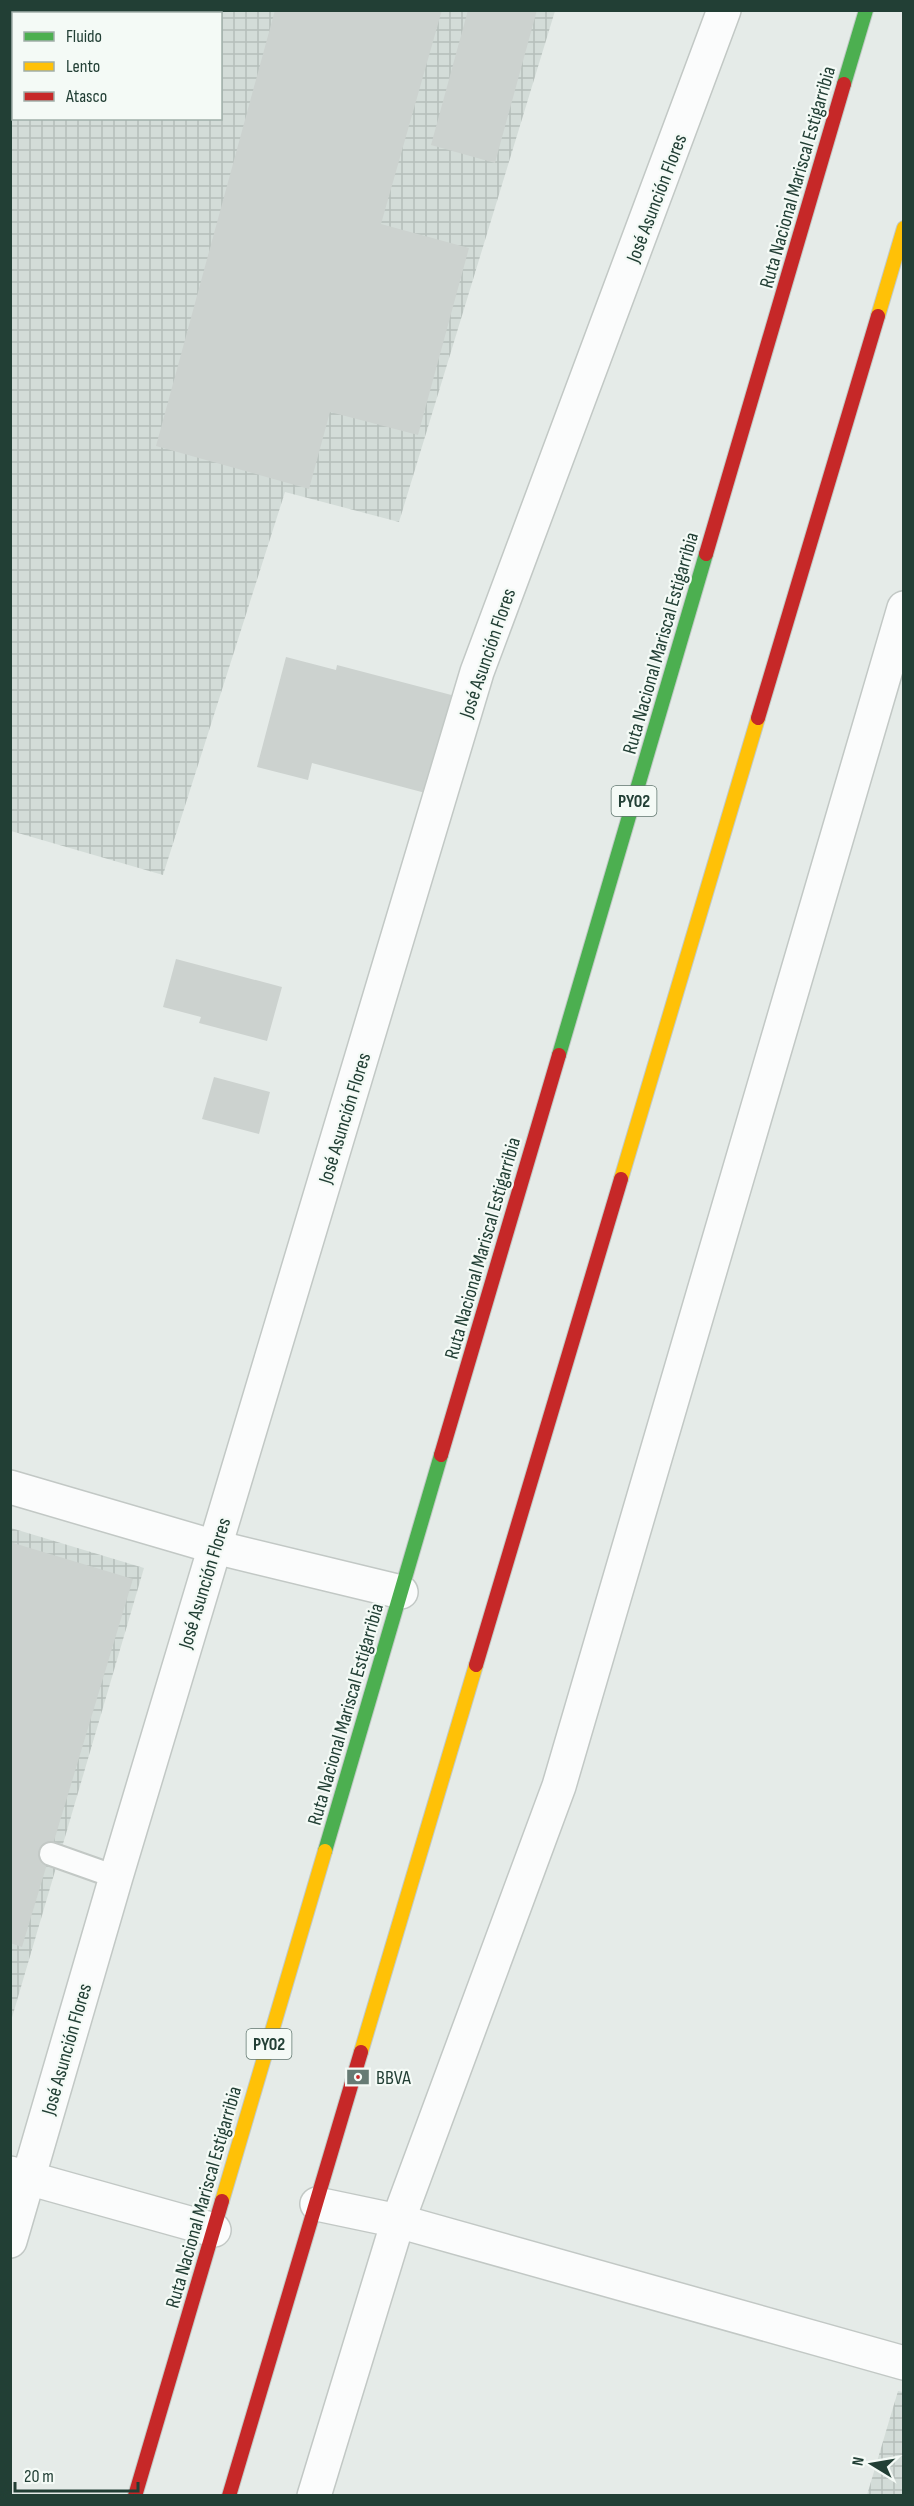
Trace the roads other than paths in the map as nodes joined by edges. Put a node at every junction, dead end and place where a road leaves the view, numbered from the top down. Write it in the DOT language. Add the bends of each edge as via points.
graph roads {
  1 [pos="724,10"];
  2 [pos="866,10"];
  3 [pos="903,228"];
  4 [pos="903,608"];
  5 [pos="10,1487"];
  6 [pos="214,1547"];
  7 [pos="401,1592"];
  8 [pos="51,1854"];
  9 [pos="116,1877"];
  10 [pos="20,2176"];
  11 [pos="317,2204"];
  12 [pos="398,2221"];
  13 [pos="214,2230"];
  14 [pos="10,2241"];
  15 [pos="903,2362"];
  16 [pos="135,2496"];
  17 [pos="229,2496"];
  18 [pos="314,2496"];
  1 -- 6 [label="street, José Asunción Flores" via="477,672"];
  2 -- 7 [label="highway, Ruta Nacional Mariscal Estigarribia / PY02"];
  3 -- 11 [label="highway"];
  4 -- 12 [label="street" via="559,1786"];
  5 -- 6 [label="street"];
  6 -- 7 [label="street"];
  6 -- 9 [label="street, José Asunción Flores"];
  7 -- 13 [label="highway, Ruta Nacional Mariscal Estigarribia / PY02"];
  8 -- 9 [label="lane"];
  9 -- 10 [label="street, José Asunción Flores"];
  10 -- 13 [label="street"];
  10 -- 14 [label="street, José Asunción Flores"];
  11 -- 12 [label="street"];
  11 -- 17 [label="highway"];
  12 -- 15 [label="street"];
  12 -- 18 [label="street"];
  13 -- 16 [label="highway, Ruta Nacional Mariscal Estigarribia / PY02"];
}
